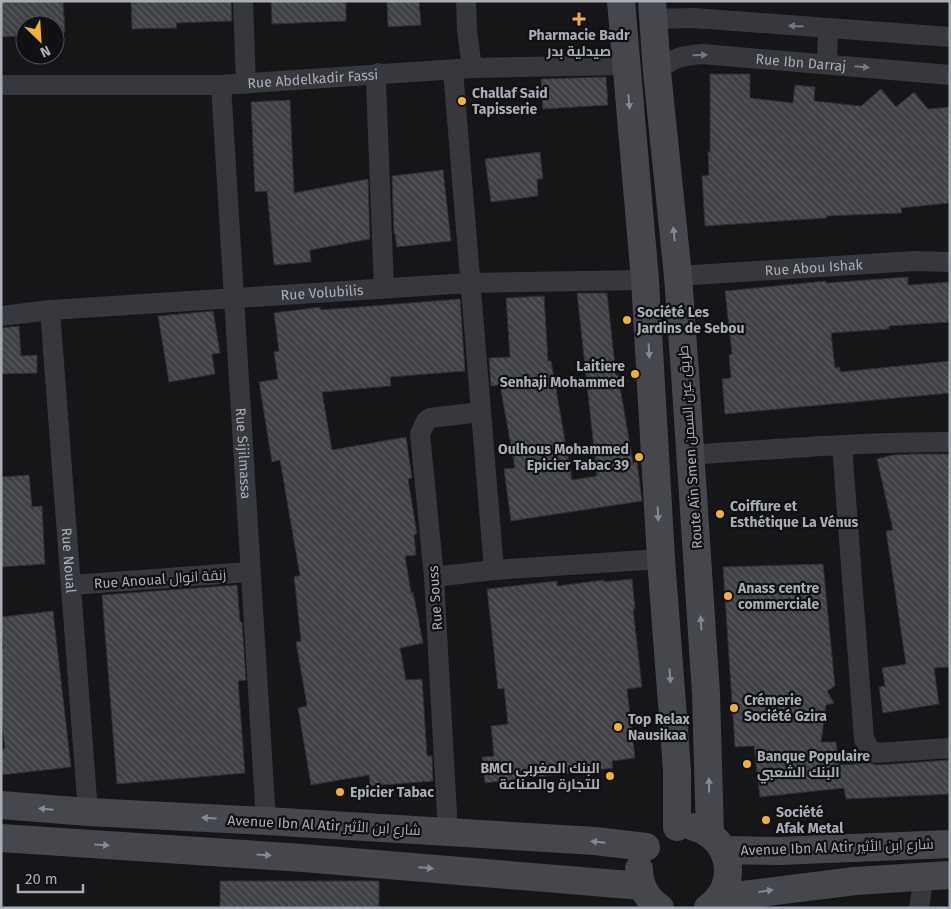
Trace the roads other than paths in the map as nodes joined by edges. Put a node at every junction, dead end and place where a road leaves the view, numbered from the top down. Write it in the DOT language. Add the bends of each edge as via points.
graph roads {
  1 [pos="242,1"];
  2 [pos="466,1"];
  3 [pos="621,1"];
  4 [pos="653,10"];
  5 [pos="828,28"];
  6 [pos="950,37"];
  7 [pos="827,64"];
  8 [pos="626,65"];
  9 [pos="462,69"];
  10 [pos="657,72"];
  11 [pos="378,73"];
  12 [pos="950,75"];
  13 [pos="246,84"];
  14 [pos="1,85"];
  15 [pos="221,85"];
  16 [pos="950,262"];
  17 [pos="678,276"];
  18 [pos="645,280"];
  19 [pos="469,283"];
  20 [pos="384,288"];
  21 [pos="235,298"];
  22 [pos="50,310"];
  23 [pos="1,316"];
  24 [pos="480,412"];
  25 [pos="950,442"];
  26 [pos="842,445"];
  27 [pos="690,455"];
  28 [pos="661,559"];
  29 [pos="494,570"];
  30 [pos="250,572"];
  31 [pos="434,577"];
  32 [pos="71,585"];
  33 [pos="950,748"];
  34 [pos="1,805"];
  35 [pos="88,812"];
  36 [pos="266,821"];
  37 [pos="676,826"];
  38 [pos="448,833"];
  39 [pos="1,838"];
  40 [pos="717,842"];
  41 [pos="950,844"];
  42 [pos="646,847"];
  43 [pos="937,875"];
  44 [pos="650,900"];
  45 [pos="713,903"];
  46 [pos="918,908"];
  1 -- 13 [label="street"];
  2 -- 9 [label="street" via="467,30"];
  3 -- 8 [label="main road"];
  5 -- 4 [label="street, one-way" via="694,18"];
  4 -- 10 [label="main road, Route Aïn Smen طريق عين السمن"];
  5 -- 6 [label="street"];
  5 -- 7 [label="street"];
  10 -- 7 [label="street, Rue Ibn Darraj, one-way" via="677,57 702,54"];
  7 -- 12 [label="street, Rue Ibn Darraj, one-way"];
  8 -- 9 [label="street, Rue Abdelkadir Fassi"];
  8 -- 18 [label="main road, one-way"];
  9 -- 11 [label="street, Rue Abdelkadir Fassi"];
  9 -- 19 [label="street"];
  17 -- 10 [label="main road, Route Aïn Smen طريق عين السمن, one-way"];
  11 -- 13 [label="street, Rue Abdelkadir Fassi"];
  11 -- 20 [label="street"];
  13 -- 15 [label="street, Rue Abdelkadir Fassi"];
  14 -- 15 [label="street, Rue Abdelkadir Fassi"];
  15 -- 21 [label="street, Rue Sijilmassa"];
  16 -- 17 [label="street, Rue Abou Ishak" via="914,260"];
  17 -- 27 [label="main road, Route Aïn Smen طريق عين السمن"];
  18 -- 19 [label="street, Rue Volubilis"];
  18 -- 28 [label="main road, one-way"];
  19 -- 20 [label="street, Rue Volubilis"];
  19 -- 24 [label="street"];
  20 -- 21 [label="street, Rue Volubilis"];
  21 -- 22 [label="street, Rue Volubilis"];
  21 -- 30 [label="street, Rue Sijilmassa"];
  22 -- 23 [label="street, Rue Volubilis"];
  22 -- 32 [label="street, Rue Noual"];
  24 -- 29 [label="street"];
  24 -- 31 [label="street, Rue Souss" via="430,418 420,434"];
  25 -- 26 [label="street"];
  26 -- 27 [label="street"];
  26 -- 33 [label="street" via="864,739 870,750 876,753"];
  40 -- 27 [label="main road, Route Aïn Smen طريق عين السمن, one-way"];
  28 -- 29 [label="street"];
  28 -- 37 [label="main road, one-way" via="677,770"];
  29 -- 31 [label="street"];
  30 -- 32 [label="street, Rue Anoual زنقة انوال"];
  30 -- 36 [label="street, Rue Sijilmassa"];
  31 -- 38 [label="street, Rue Souss"];
  32 -- 35 [label="street, Rue Noual"];
  35 -- 34 [label="main road, Avenue Ibn Al Atir شارع ابن الأثير, one-way"];
  36 -- 35 [label="main road, Avenue Ibn Al Atir شارع ابن الأثير, one-way"];
  36 -- 38 [label="main road, Avenue Ibn Al Atir شارع ابن الأثير"];
  37 -- 40 [label="main road, Avenue Ibn Al Atir شارع ابن الأثير" via="692,827"];
  37 -- 42 [label="main road" via="662,832"];
  42 -- 38 [label="main road, Avenue Ibn Al Atir شارع ابن الأثير, one-way"];
  39 -- 44 [label="main road, one-way" via="303,858"];
  40 -- 41 [label="main road, Avenue Ibn Al Atir شارع ابن الأثير" via="779,851"];
  40 -- 45 [label="main road, Route Aïn Smen طريق عين السمن" via="728,865 728,875 726,885"];
  42 -- 44 [label="main road" via="640,876"];
  45 -- 43 [label="main road, one-way" via="855,881"];
  43 -- 46 [label="street"];
}
